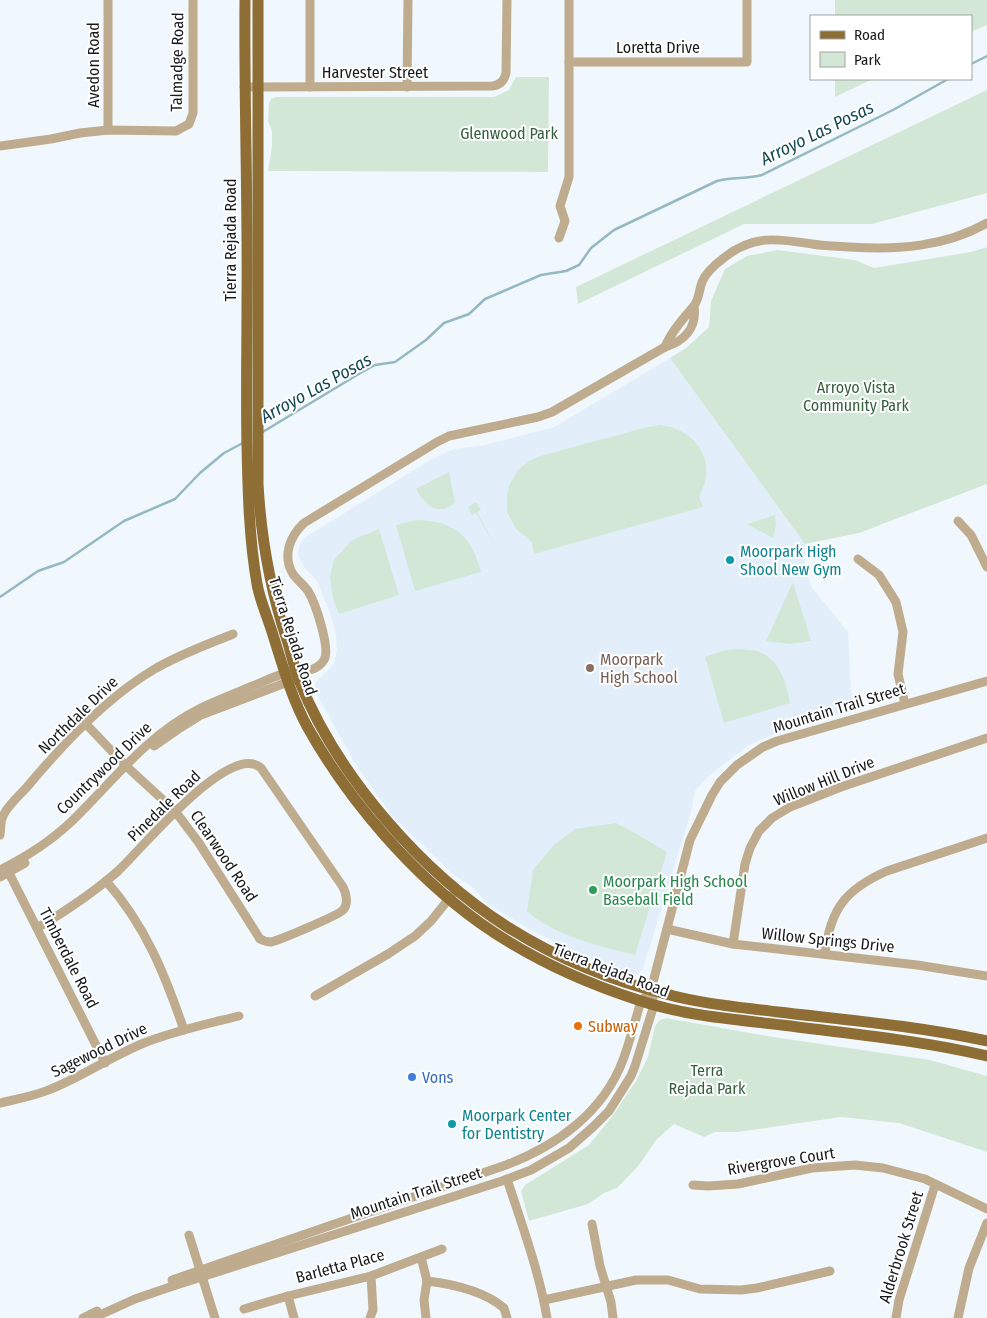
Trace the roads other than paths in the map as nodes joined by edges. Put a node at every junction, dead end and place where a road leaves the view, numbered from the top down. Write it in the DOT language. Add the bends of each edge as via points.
graph roads {
  1 [pos="108,0"];
  2 [pos="193,0"];
  3 [pos="244,0"];
  4 [pos="258,0"];
  5 [pos="310,0"];
  6 [pos="408,0"];
  7 [pos="507,0"];
  8 [pos="569,0"];
  9 [pos="747,0"];
  10 [pos="570,62"];
  11 [pos="258,86"];
  12 [pos="244,87"];
  13 [pos="310,87"];
  14 [pos="407,87"];
  15 [pos="108,130"];
  16 [pos="0,146"];
  17 [pos="987,223"];
  18 [pos="559,238"];
  19 [pos="255,521"];
  20 [pos="958,521"];
  21 [pos="858,559"];
  22 [pos="987,567"];
  23 [pos="233,634"];
  24 [pos="300,674"];
  25 [pos="286,678"];
  26 [pos="987,681"];
  27 [pos="905,704"];
  28 [pos="86,724"];
  29 [pos="987,738"];
  30 [pos="127,766"];
  31 [pos="175,811"];
  32 [pos="0,835"];
  33 [pos="987,838"];
  34 [pos="4,872"];
  35 [pos="106,881"];
  36 [pos="453,893"];
  37 [pos="346,901"];
  38 [pos="37,928"];
  39 [pos="667,930"];
  40 [pos="733,944"];
  41 [pos="825,954"];
  42 [pos="987,975"];
  43 [pos="651,990"];
  44 [pos="315,996"];
  45 [pos="641,1001"];
  46 [pos="654,1005"];
  47 [pos="239,1016"];
  48 [pos="184,1030"];
  49 [pos="987,1041"];
  50 [pos="987,1056"];
  51 [pos="105,1062"];
  52 [pos="0,1103"];
  53 [pos="507,1179"];
  54 [pos="692,1185"];
  55 [pos="935,1185"];
  56 [pos="987,1208"];
  57 [pos="987,1223"];
  58 [pos="592,1224"];
  59 [pos="189,1234"];
  60 [pos="442,1248"];
  61 [pos="421,1257"];
  62 [pos="830,1271"];
  63 [pos="201,1273"];
  64 [pos="370,1276"];
  65 [pos="427,1281"];
  66 [pos="606,1286"];
  67 [pos="288,1296"];
  68 [pos="544,1300"];
  69 [pos="244,1309"];
  70 [pos="83,1318"];
  71 [pos="93,1318"];
  72 [pos="215,1318"];
  73 [pos="294,1318"];
  74 [pos="370,1318"];
  75 [pos="426,1318"];
  76 [pos="507,1318"];
  77 [pos="547,1318"];
  78 [pos="614,1318"];
  79 [pos="896,1318"];
  80 [pos="958,1318"];
  1 -- 15 [label="street, Avedon Road"];
  2 -- 15 [label="street, Talmadge Road" via="193,113 189,124 176,131"];
  3 -- 12 [label="main road, Tierra Rejada Road"];
  4 -- 11 [label="main road, Tierra Rejada Road"];
  5 -- 13 [label="street"];
  6 -- 14 [label="street"];
  7 -- 14 [label="street, Harvester Street" via="506,73 500,84"];
  8 -- 10 [label="street"];
  9 -- 10 [label="street, Loretta Drive" via="747,62"];
  10 -- 18 [label="street" via="569,178 560,206 565,221"];
  11 -- 12 [label="street, Harvester Street"];
  11 -- 13 [label="street, Harvester Street"];
  11 -- 19 [label="main road, Tierra Rejada Road"];
  12 -- 19 [label="main road, Tierra Rejada Road" via="248,238 248,504"];
  13 -- 14 [label="street, Harvester Street"];
  15 -- 16 [label="street"];
  17 -- 24 [label="street" via="951,239 903,247 851,247 769,239 738,248 713,267 703,280 694,307 694,323 677,343 552,412 449,436 304,523 290,542 290,564 293,574 309,592 327,654 315,668"];
  19 -- 24 [label="main road, Tierra Rejada Road" via="270,584"];
  19 -- 25 [label="main road, Tierra Rejada Road" via="257,584"];
  20 -- 22 [label="street" via="971,535"];
  21 -- 27 [label="street" via="879,575 896,602 903,632 898,674"];
  23 -- 28 [label="street, Northdale Drive" via="153,670 122,691"];
  24 -- 25 [label="street, Countrywood Drive"];
  24 -- 36 [label="main road, Tierra Rejada Road" via="320,723 349,772 397,832"];
  25 -- 30 [label="street, Countrywood Drive" via="207,705 185,716 158,734"];
  25 -- 36 [label="main road, Tierra Rejada Road" via="307,726 353,795 414,865"];
  26 -- 27 [label="street, Mountain Trail Street"];
  27 -- 39 [label="street, Mountain Trail Street" via="777,741 733,768 712,794 690,840"];
  28 -- 30 [label="street, Clearwood Road"];
  28 -- 32 [label="street, Northdale Drive" via="9,808 2,818"];
  29 -- 40 [label="street, Willow Hill Drive" via="841,787 790,807 772,818 759,831 745,864"];
  30 -- 31 [label="street, Clearwood Road"];
  30 -- 34 [label="street, Countrywood Drive" via="76,825 50,846"];
  31 -- 35 [label="street, Pinedale Road"];
  31 -- 37 [label="street, Clearwood Road" via="262,941 274,941 342,911"];
  31 -- 37 [label="street, Pinedale Road" via="219,775 243,763 258,765 343,887"];
  33 -- 41 [label="street" via="887,871 851,891 833,918"];
  34 -- 38 [label="street, Timberdale Road"];
  35 -- 38 [label="street, Pinedale Road"];
  35 -- 48 [label="street" via="129,910 154,952"];
  36 -- 43 [label="main road, Tierra Rejada Road" via="552,951"];
  36 -- 44 [label="street" via="416,936"];
  36 -- 45 [label="main road, Tierra Rejada Road" via="484,925 549,964"];
  38 -- 51 [label="street, Timberdale Road"];
  39 -- 40 [label="street, Willow Springs Drive"];
  39 -- 43 [label="street, Mountain Trail Street"];
  40 -- 41 [label="street, Willow Springs Drive"];
  41 -- 42 [label="street, Willow Springs Drive"];
  43 -- 45 [label="street, Mountain Trail Street"];
  43 -- 46 [label="street, Mountain Trail Street"];
  43 -- 49 [label="main road, Tierra Rejada Road" via="707,1004 913,1028"];
  45 -- 46 [label="main road, Tierra Rejada Road"];
  45 -- 63 [label="street, Mountain Trail Street" via="623,1060 606,1092 590,1112 551,1144 506,1165"];
  46 -- 50 [label="main road, Tierra Rejada Road" via="719,1018 924,1043"];
  46 -- 53 [label="street, Mountain Trail Street" via="631,1076 609,1111 569,1148"];
  47 -- 48 [label="street, Sagewood Drive"];
  48 -- 51 [label="street, Sagewood Drive" via="144,1043"];
  51 -- 52 [label="street, Sagewood Drive" via="51,1089"];
  53 -- 63 [label="street, Mountain Trail Street"];
  53 -- 68 [label="street"];
  54 -- 55 [label="street, Rivergrove Court" via="738,1184 812,1168 855,1165 890,1169"];
  55 -- 56 [label="street, Rivergrove Court"];
  55 -- 79 [label="street, Alderbrook Street"];
  57 -- 80 [label="street" via="969,1268"];
  58 -- 66 [label="street"];
  59 -- 63 [label="street"];
  60 -- 61 [label="street, Barletta Place"];
  61 -- 64 [label="street, Barletta Place"];
  61 -- 65 [label="street"];
  62 -- 66 [label="street" via="746,1290 709,1290 651,1279"];
  63 -- 70 [label="street, Mountain Trail Street" via="117,1302"];
  63 -- 71 [label="street, Mountain Trail Street"];
  63 -- 72 [label="street"];
  64 -- 67 [label="street, Barletta Place"];
  64 -- 74 [label="street" via="373,1310"];
  65 -- 75 [label="street"];
  65 -- 76 [label="street" via="485,1297 504,1308"];
  66 -- 68 [label="street"];
  66 -- 78 [label="street"];
  67 -- 69 [label="street, Barletta Place"];
  67 -- 73 [label="street"];
  68 -- 77 [label="street"];
}
